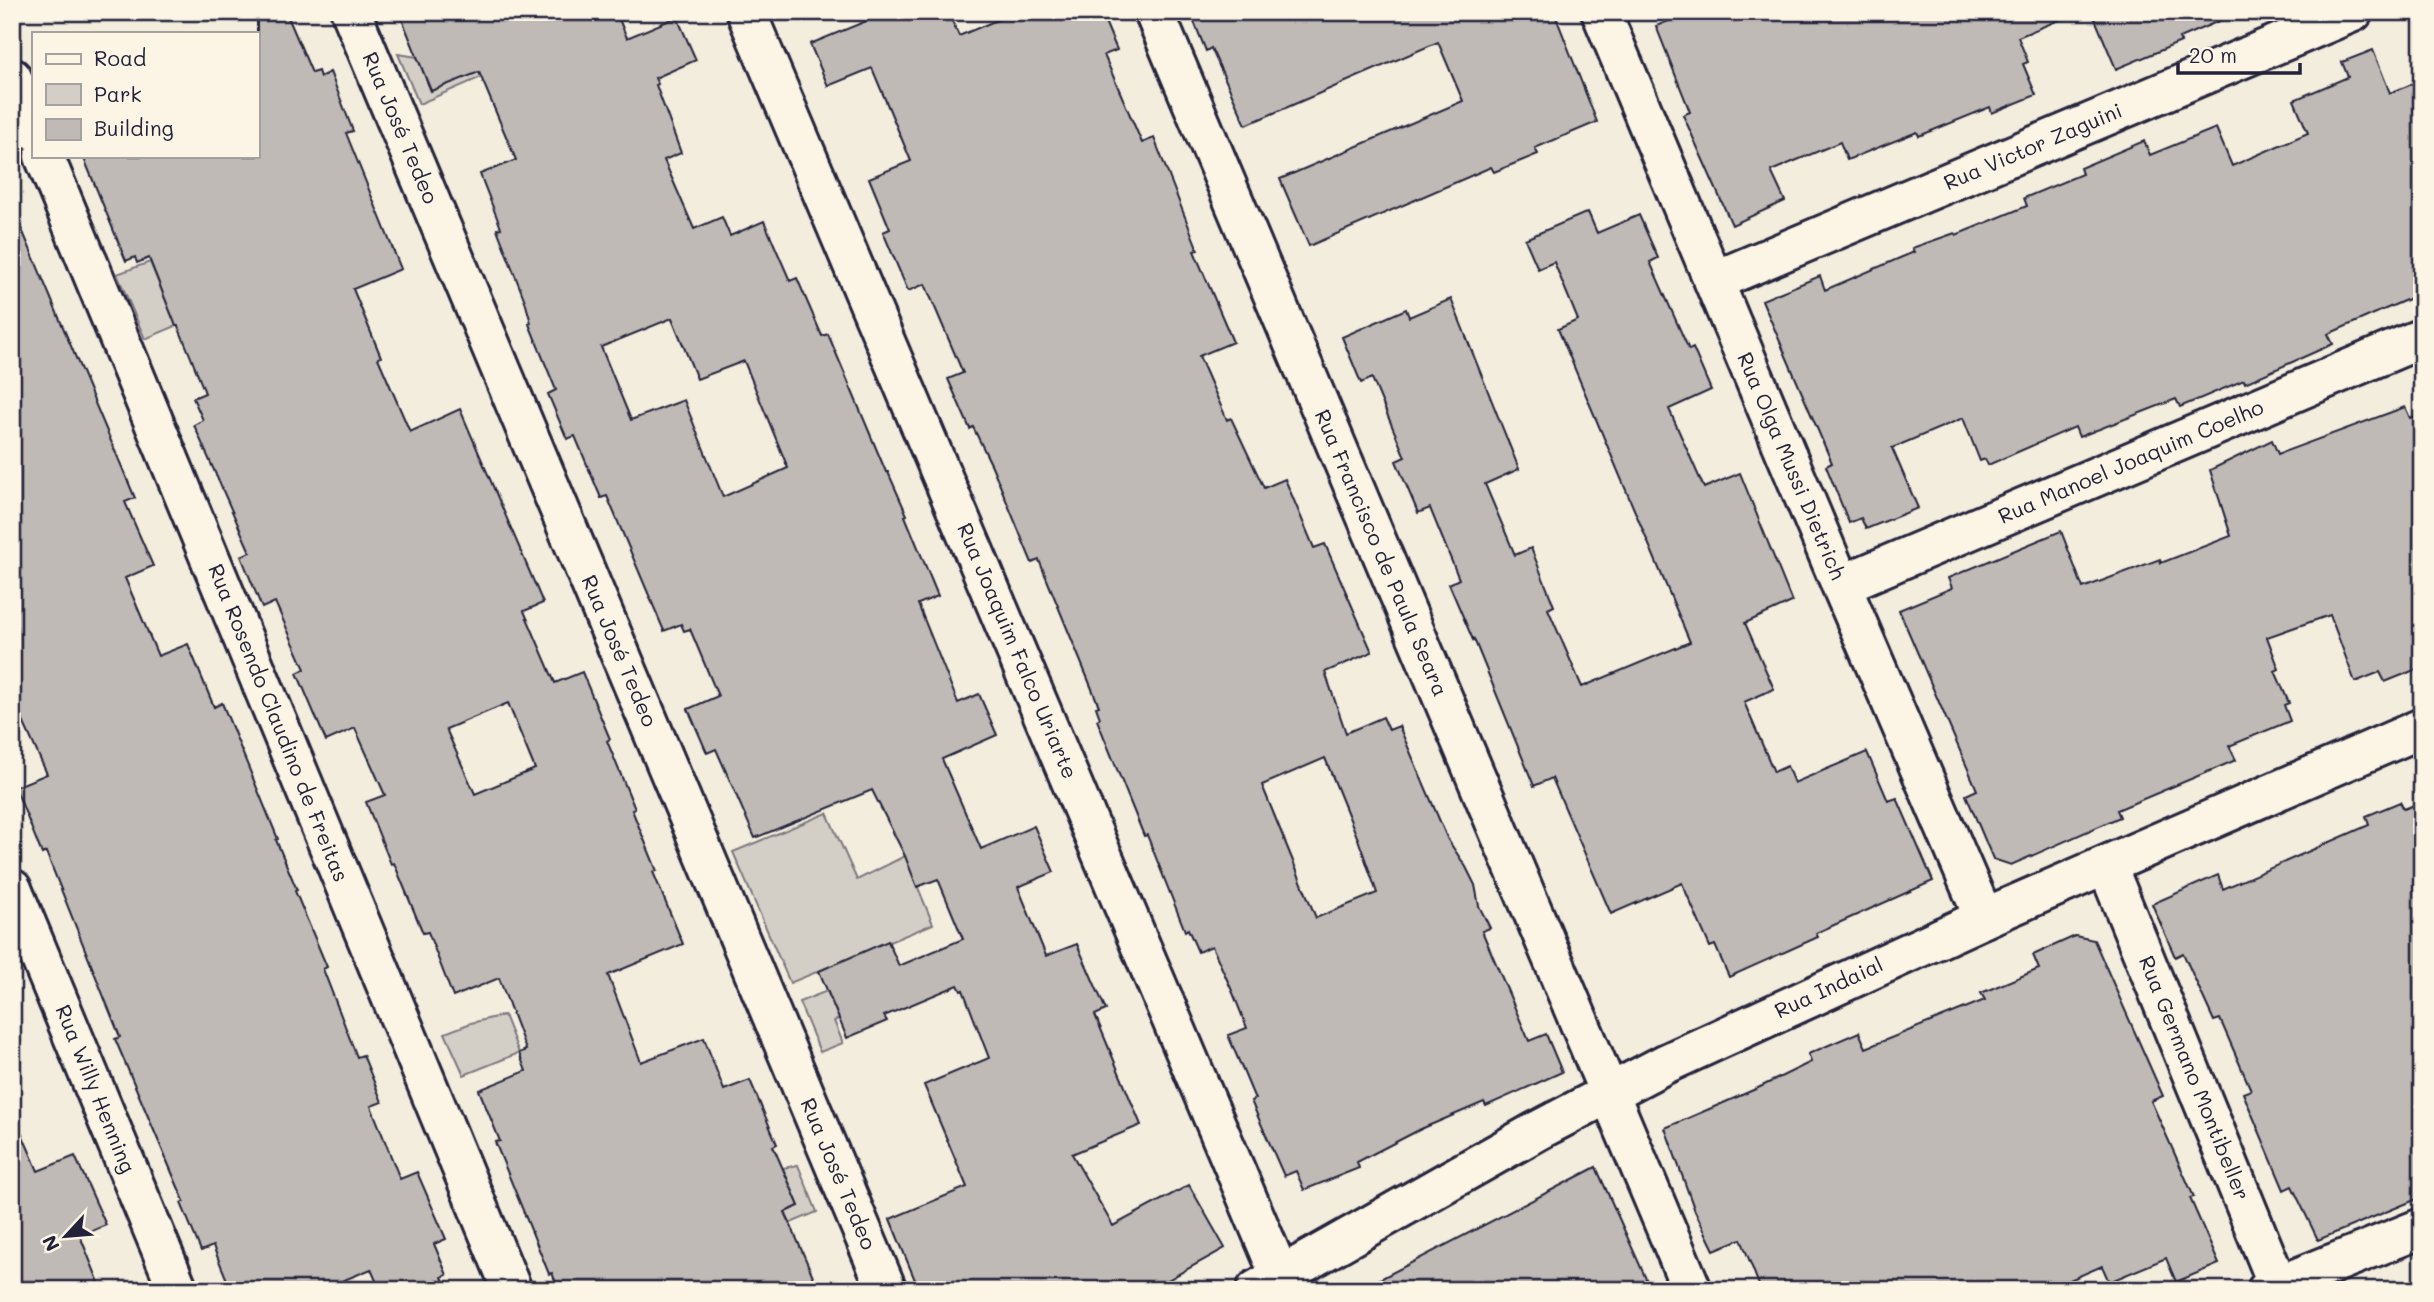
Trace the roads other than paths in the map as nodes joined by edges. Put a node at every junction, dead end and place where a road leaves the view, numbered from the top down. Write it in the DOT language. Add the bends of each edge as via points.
graph roads {
  1 [pos="351,12"];
  2 [pos="746,12"];
  3 [pos="1154,12"];
  4 [pos="1601,12"];
  5 [pos="2353,12"];
  6 [pos="12,78"];
  7 [pos="32,127"];
  8 [pos="45,158"];
  9 [pos="1714,281"];
  10 [pos="2422,338"];
  11 [pos="1841,585"];
  12 [pos="2422,728"];
  13 [pos="2108,866"];
  14 [pos="12,889"];
  15 [pos="1984,918"];
  16 [pos="1609,1094"];
  17 [pos="2422,1228"];
  18 [pos="1275,1285"];
  19 [pos="2275,1288"];
  20 [pos="178,1290"];
  21 [pos="512,1290"];
  22 [pos="887,1290"];
  23 [pos="1692,1290"];
  1 -- 22 [label="street, Rua José Tedeo"];
  2 -- 18 [label="street, Rua Joaquim Falco Uriarte"];
  3 -- 16 [label="street, Rua Francisco de Paula Seara"];
  4 -- 9 [label="street, Rua Olga Mussi Dietrich"];
  5 -- 9 [label="street, Rua Victor Zaguini"];
  6 -- 7 [label="street"];
  8 -- 21 [label="street, Rua Rosendo Claudino de Freitas"];
  9 -- 11 [label="street, Rua Olga Mussi Dietrich"];
  10 -- 11 [label="street, Rua Manoel Joaquim Coelho"];
  11 -- 15 [label="street, Rua Olga Mussi Dietrich"];
  12 -- 13 [label="street, Rua Indaial"];
  13 -- 15 [label="street, Rua Indaial"];
  13 -- 19 [label="street, Rua Germano Montibeller"];
  14 -- 20 [label="street, Rua Willy Henning"];
  15 -- 16 [label="street, Rua Indaial"];
  16 -- 18 [label="street, Rua Indaial" via="1537,1131"];
  16 -- 23 [label="street, Rua Francisco de Paula Seara"];
  17 -- 19 [label="street"];
}
